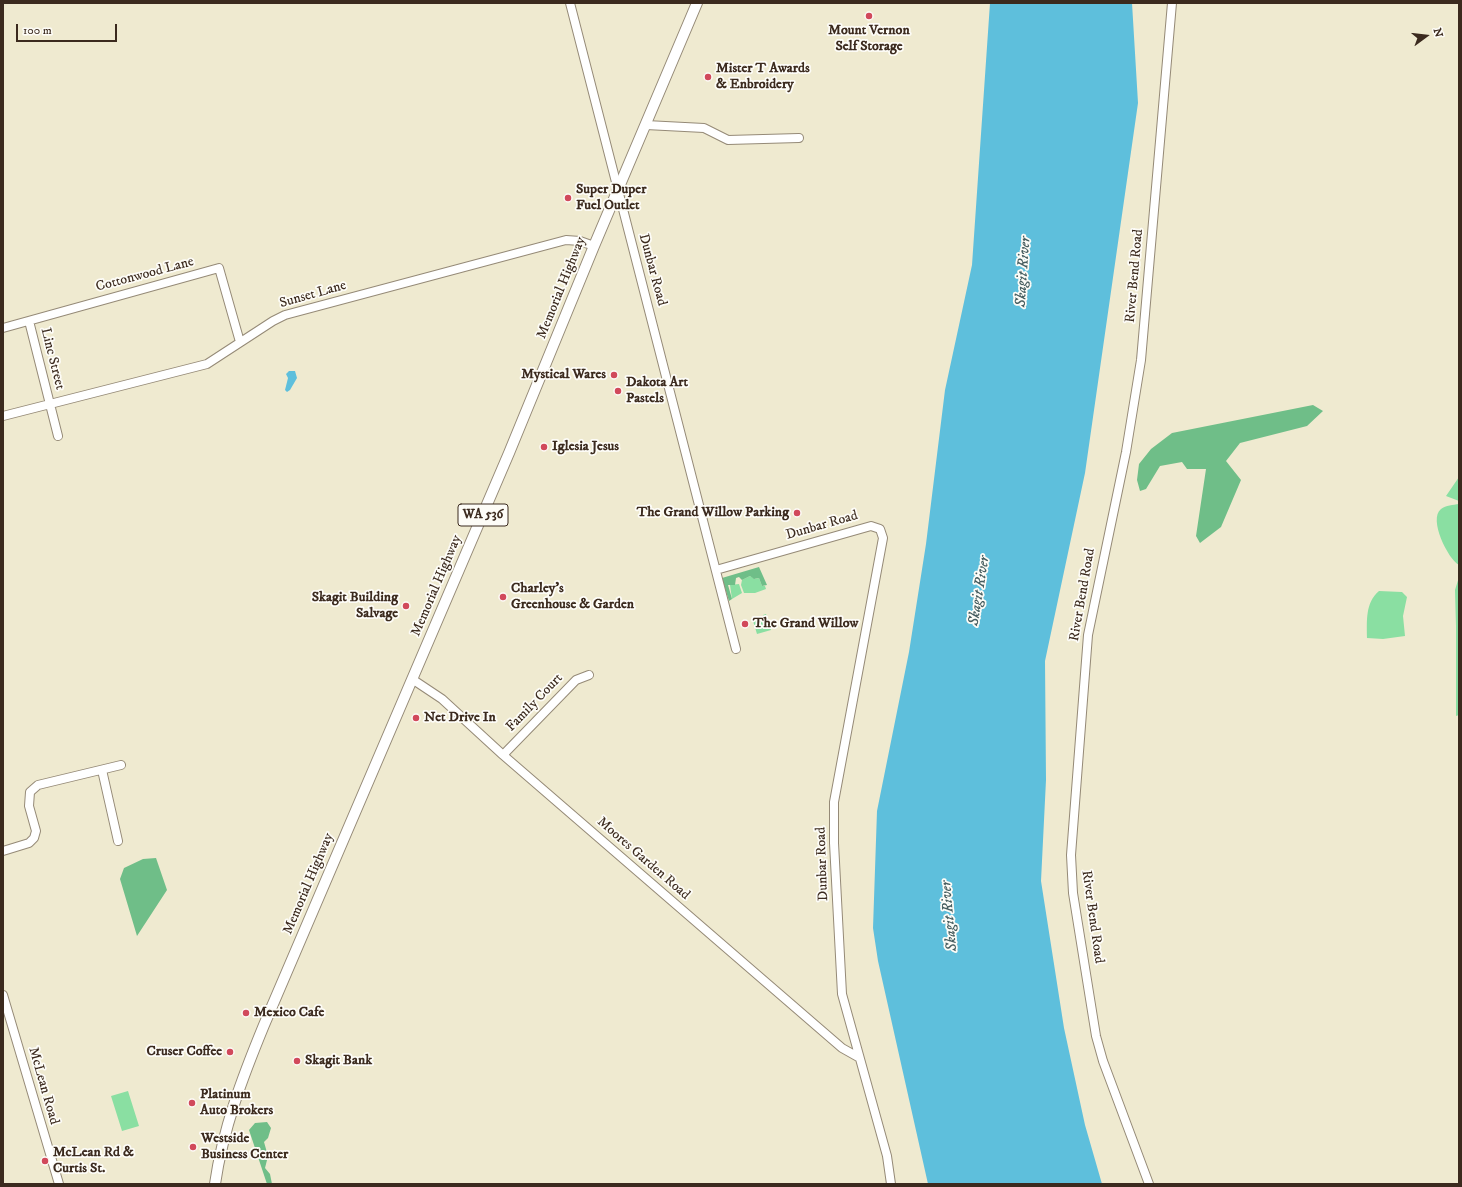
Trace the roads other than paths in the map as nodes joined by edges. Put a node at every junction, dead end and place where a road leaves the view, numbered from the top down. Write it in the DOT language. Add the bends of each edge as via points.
graph roads {
  1 [pos="570,3"];
  2 [pos="697,3"];
  3 [pos="1172,3"];
  4 [pos="646,125"];
  5 [pos="799,138"];
  6 [pos="618,190"];
  7 [pos="594,246"];
  8 [pos="28,321"];
  9 [pos="3,328"];
  10 [pos="240,342"];
  11 [pos="50,404"];
  12 [pos="3,416"];
  13 [pos="58,436"];
  14 [pos="716,570"];
  15 [pos="736,648"];
  16 [pos="590,675"];
  17 [pos="412,679"];
  18 [pos="503,755"];
  19 [pos="122,766"];
  20 [pos="102,770"];
  21 [pos="118,840"];
  22 [pos="3,851"];
  23 [pos="3,995"];
  24 [pos="858,1057"];
  25 [pos="59,1184"];
  26 [pos="215,1184"];
  27 [pos="891,1184"];
  28 [pos="1149,1184"];
  1 -- 6 [label="street, Dunbar Road"];
  2 -- 4 [label="main road, Memorial Highway / WA 536"];
  3 -- 28 [label="street, River Bend Road" via="1141,360 1126,452 1088,635 1071,855 1073,893 1096,1036"];
  4 -- 5 [label="street" via="704,128 728,140"];
  4 -- 6 [label="main road, Memorial Highway / WA 536"];
  6 -- 7 [label="main road, Memorial Highway / WA 536"];
  6 -- 14 [label="street, Dunbar Road"];
  7 -- 10 [label="street, Sunset Lane" via="566,240 285,315"];
  7 -- 17 [label="main road, Memorial Highway / WA 536"];
  8 -- 9 [label="street, Cottonwood Lane"];
  8 -- 10 [label="street, Cottonwood Lane" via="219,268"];
  8 -- 11 [label="street, Linc Street"];
  10 -- 11 [label="street, Sunset Lane" via="207,364"];
  11 -- 12 [label="street, Sunset Lane"];
  11 -- 13 [label="street, Linc Street"];
  14 -- 15 [label="street"];
  14 -- 24 [label="street, Dunbar Road" via="871,526 880,529 883,538 834,802 842,994"];
  16 -- 18 [label="street, Family Court" via="576,680"];
  17 -- 18 [label="street, Moores Garden Road" via="442,699"];
  17 -- 26 [label="main road, Memorial Highway / WA 536" via="242,1079 229,1119"];
  18 -- 24 [label="street, Moores Garden Road" via="842,1048"];
  19 -- 20 [label="street"];
  20 -- 21 [label="street"];
  20 -- 22 [label="street" via="38,785 30,792 29,806 36,832 34,838 29,843"];
  23 -- 25 [label="street, McLean Road"];
  24 -- 27 [label="street, Dunbar Road" via="887,1156"];
}
